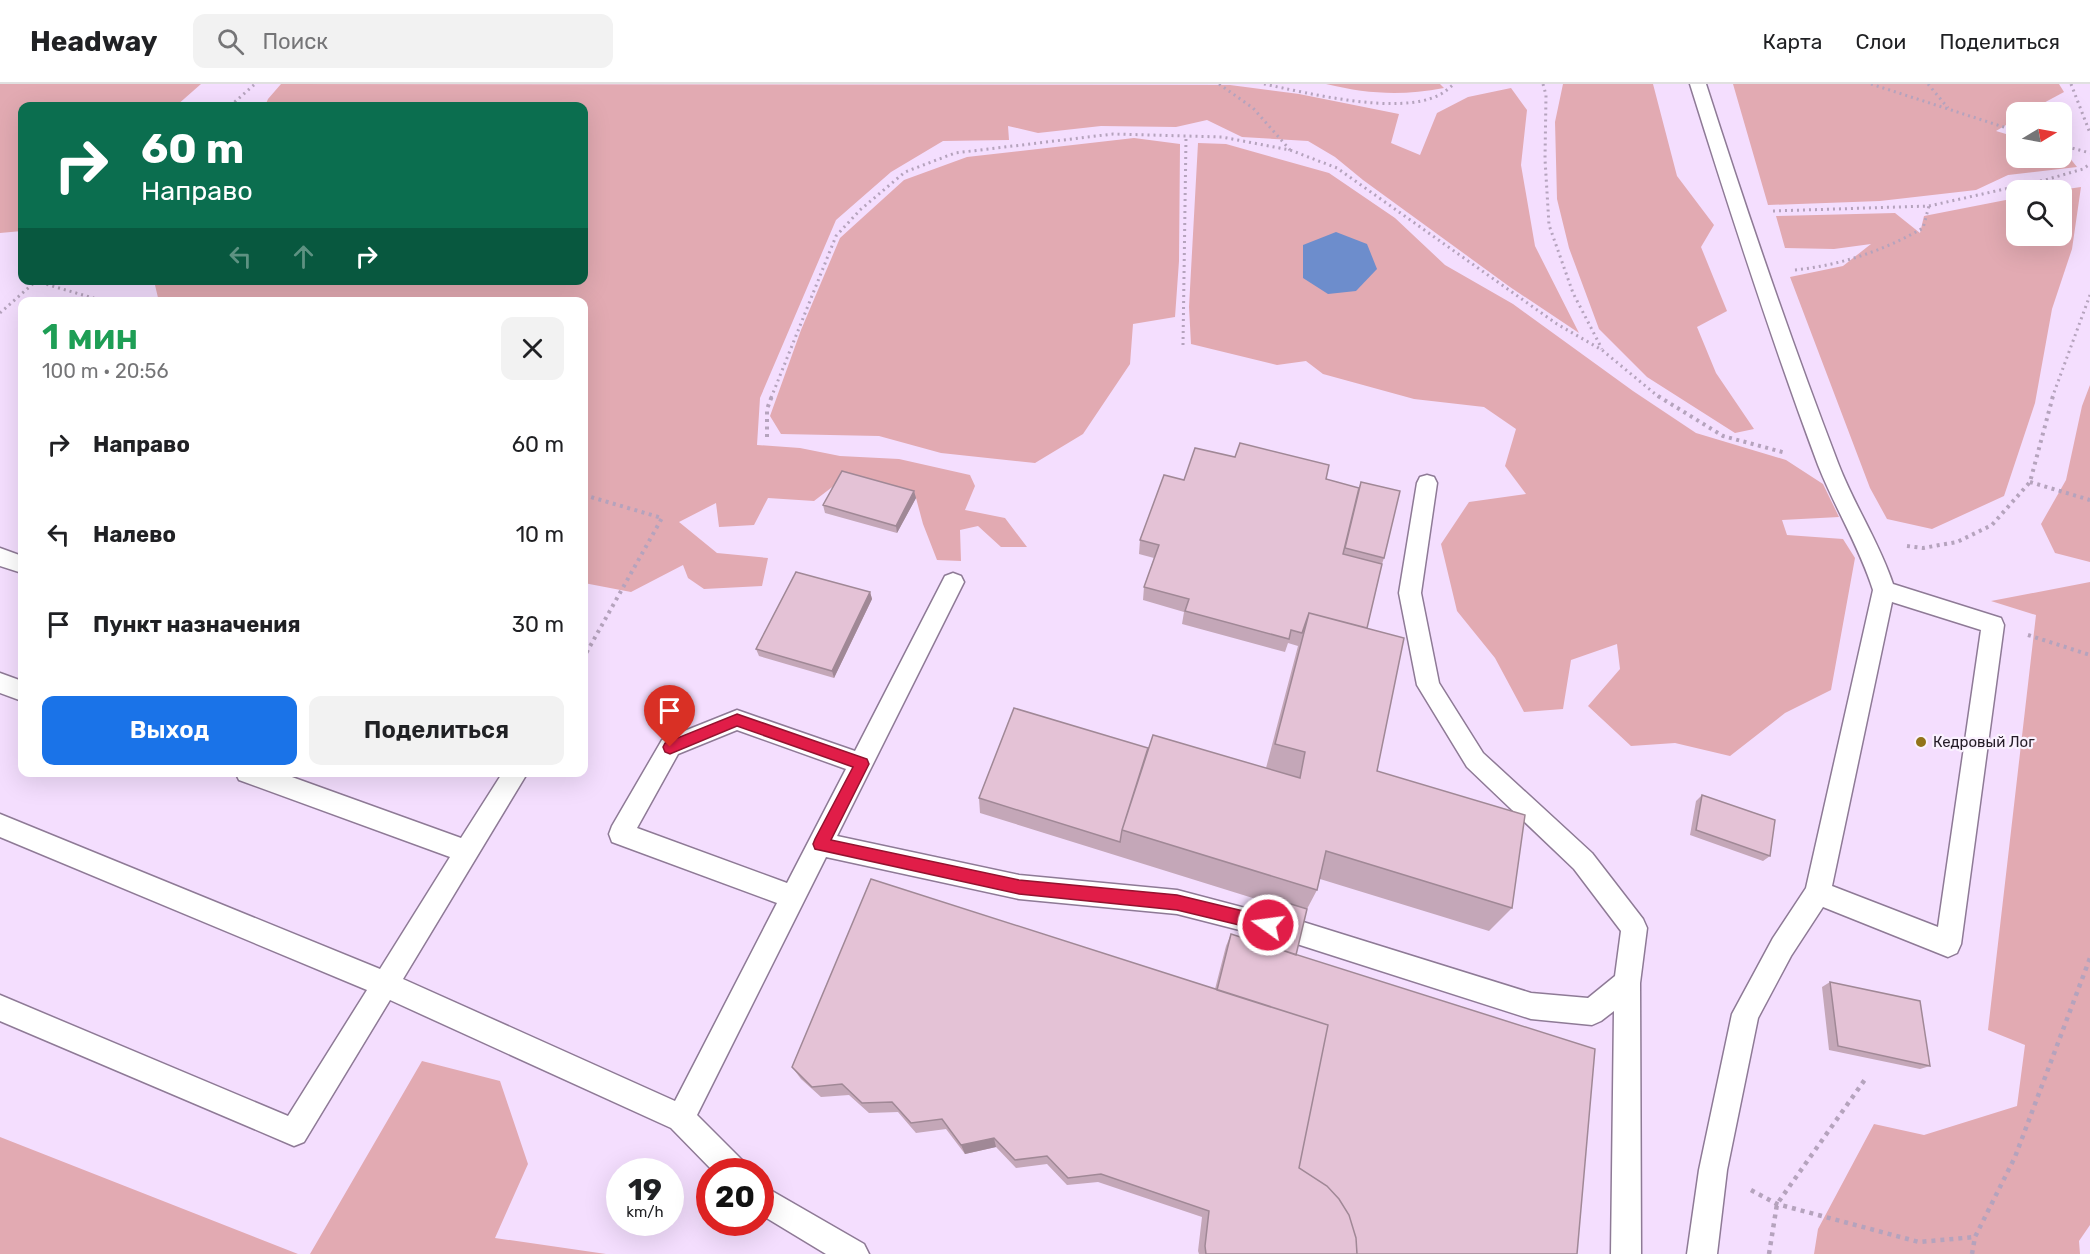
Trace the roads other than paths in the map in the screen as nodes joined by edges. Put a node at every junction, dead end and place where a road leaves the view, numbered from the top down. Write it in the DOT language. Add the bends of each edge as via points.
graph roads {
  1 [pos="1698,84"];
  2 [pos="1427,483"];
  3 [pos="0,557"];
  4 [pos="18,564"];
  5 [pos="953,582"];
  6 [pos="1884,590"];
  7 [pos="0,683"];
  8 [pos="18,690"];
  9 [pos="862,764"];
  10 [pos="261,777"];
  11 [pos="513,777"];
  12 [pos="0,825"];
  13 [pos="820,844"];
  14 [pos="467,852"];
  15 [pos="1818,893"];
  16 [pos="794,897"];
  17 [pos="1268,925"];
  18 [pos="1300,933"];
  19 [pos="1627,983"];
  20 [pos="385,985"];
  21 [pos="0,1008"];
  22 [pos="681,1118"];
  23 [pos="720,1158"];
  24 [pos="774,1206"];
  25 [pos="854,1254"];
  26 [pos="1626,1254"];
  27 [pos="1702,1254"];
  1 -- 6 [label="lane" via="1778,330 1831,471 1877,564"];
  2 -- 19 [label="lane" via="1410,592 1428,685 1475,760 1583,861 1634,928"];
  3 -- 4 [label="lane"];
  5 -- 9 [label="lane"];
  6 -- 15 [label="lane"];
  6 -- 15 [label="lane" via="1993,625 1948,944"];
  7 -- 8 [label="lane"];
  9 -- 13 [label="lane"];
  9 -- 16 [label="lane" via="737,720 670,747 621,834"];
  10 -- 14 [label="lane"];
  11 -- 14 [label="lane"];
  12 -- 20 [label="lane"];
  13 -- 16 [label="lane"];
  13 -- 17 [label="lane" via="1019,887 1177,902"];
  14 -- 20 [label="lane"];
  15 -- 27 [label="lane" via="1745,1014 1713,1170"];
  16 -- 22 [label="lane"];
  18 -- 19 [label="lane" via="1531,1006 1592,1012"];
  19 -- 26 [label="lane"];
  20 -- 21 [label="lane" via="294,1132"];
  20 -- 22 [label="lane"];
  22 -- 23 [label="lane"];
  24 -- 25 [label="lane"];
}
